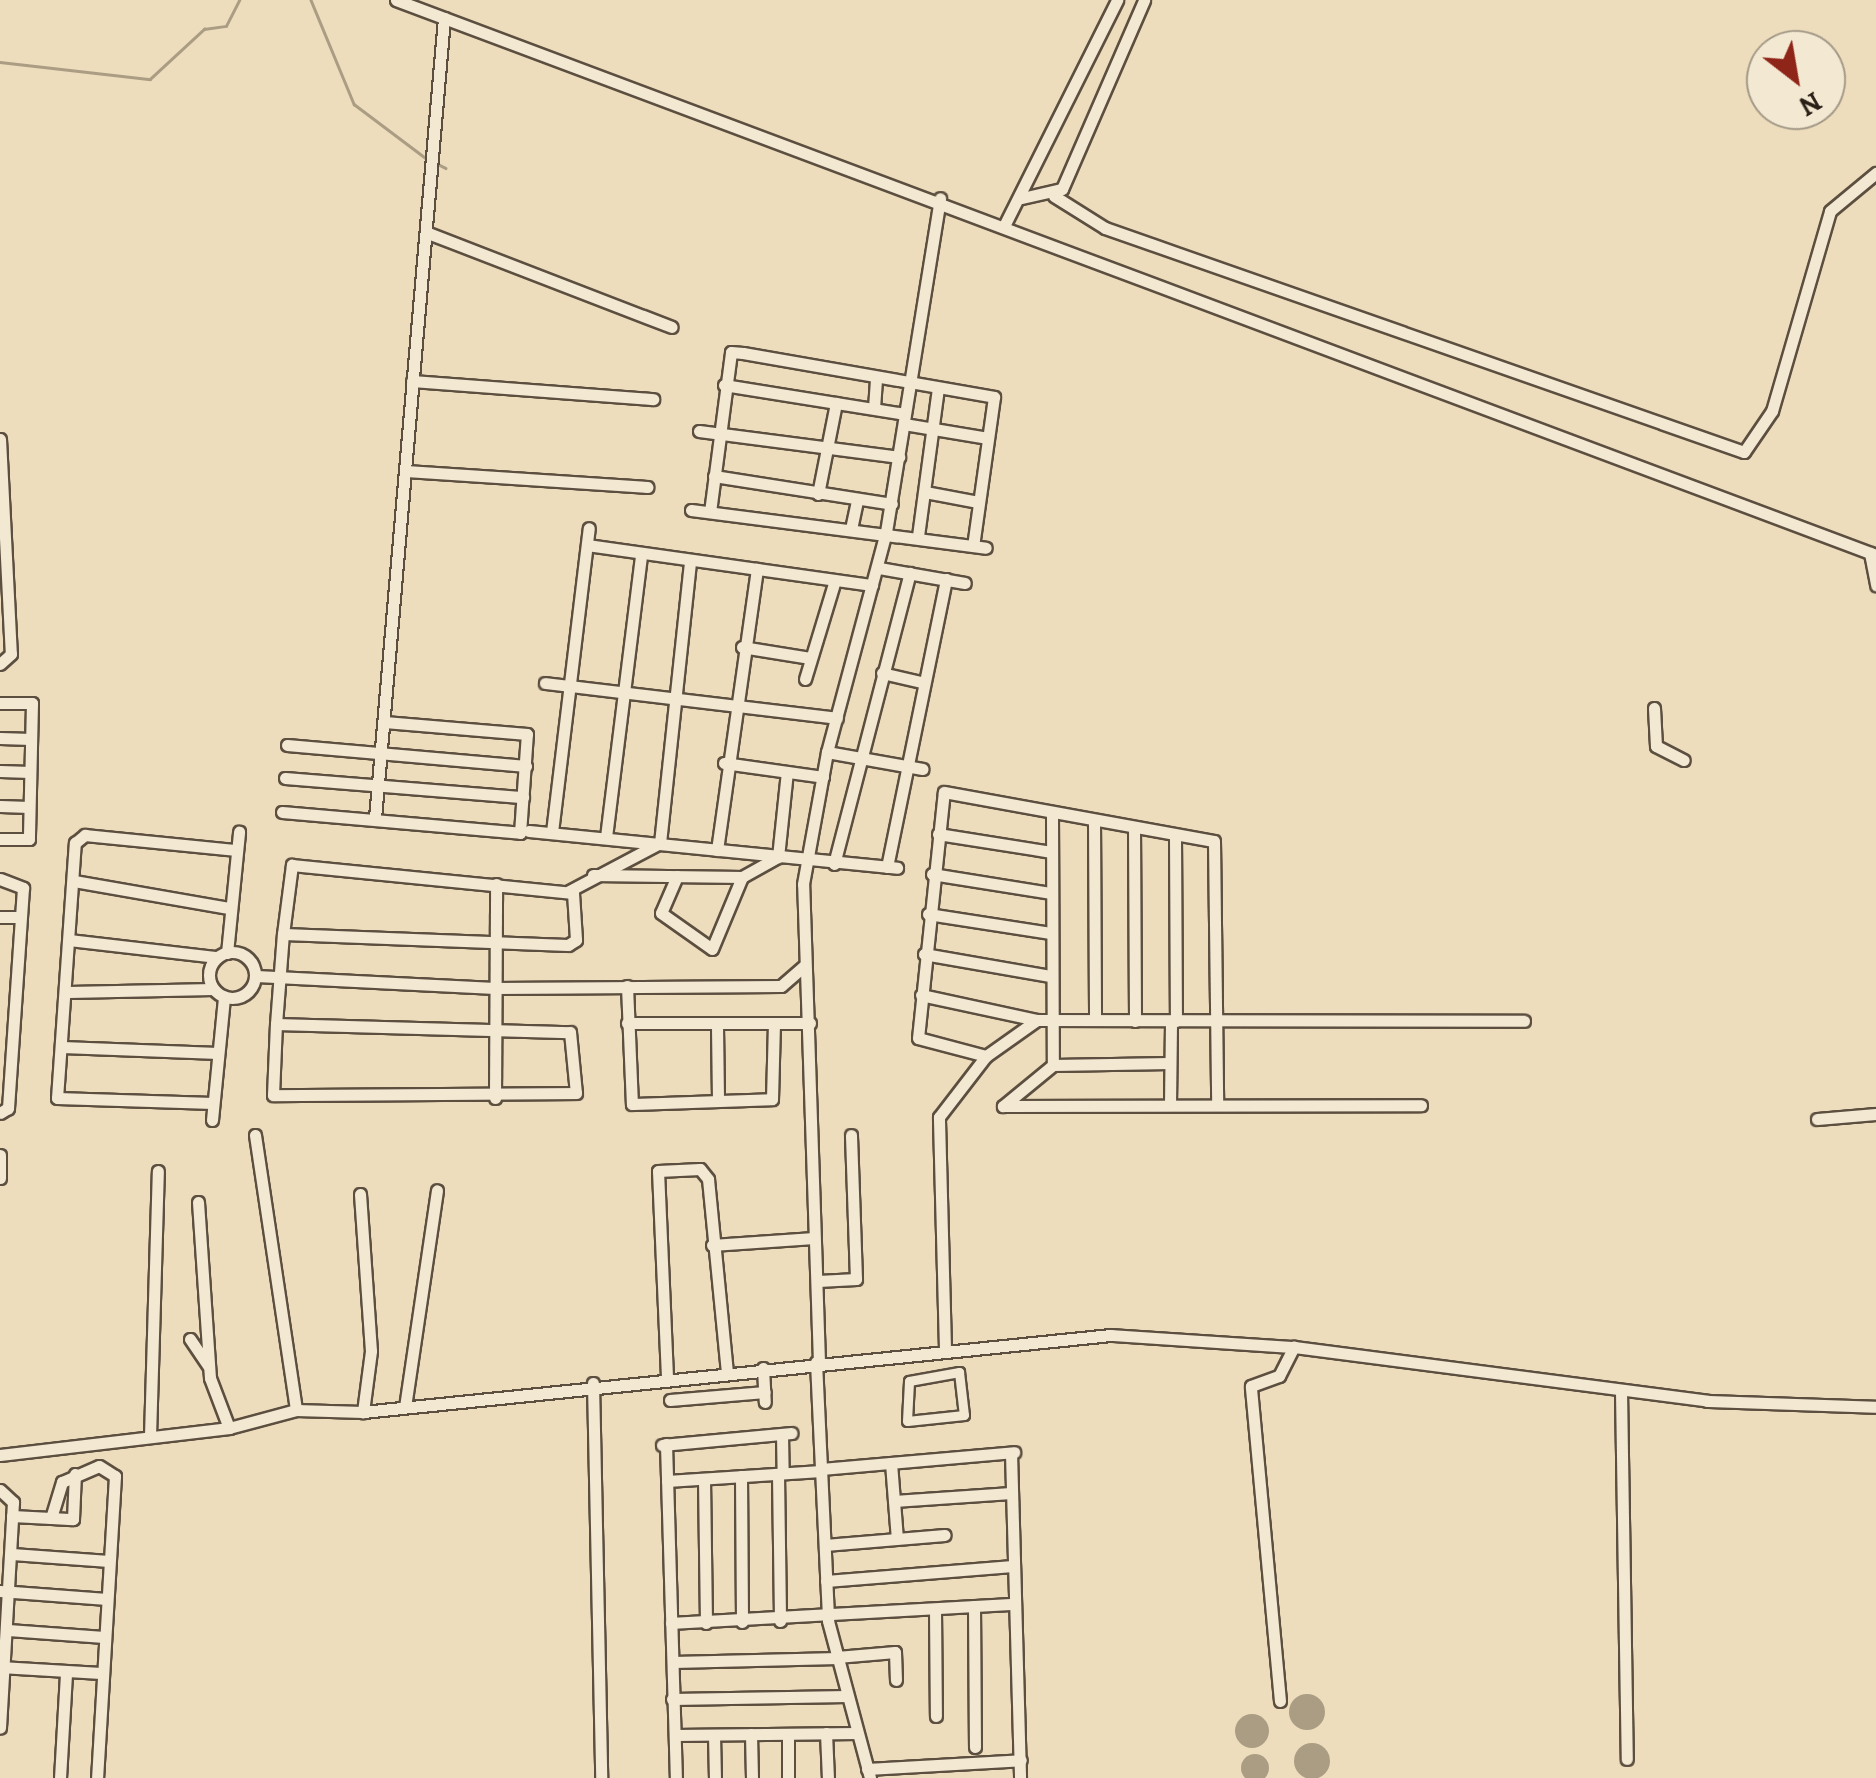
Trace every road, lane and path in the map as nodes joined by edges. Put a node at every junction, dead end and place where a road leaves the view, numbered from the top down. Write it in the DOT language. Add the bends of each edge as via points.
graph roads {
  1 [pos="396,0"];
  2 [pos="1116,0"];
  3 [pos="1144,0"];
  4 [pos="444,18"];
  5 [pos="1876,173"];
  6 [pos="1876,185"];
  7 [pos="1857,187"];
  8 [pos="1054,196"];
  9 [pos="940,198"];
  10 [pos="1022,198"];
  11 [pos="1004,226"];
  12 [pos="428,232"];
  13 [pos="672,326"];
  14 [pos="876,378"];
  15 [pos="412,380"];
  16 [pos="911,383"];
  17 [pos="724,384"];
  18 [pos="938,388"];
  19 [pos="653,399"];
  20 [pos="836,403"];
  21 [pos="874,408"];
  22 [pos="904,419"];
  23 [pos="931,430"];
  24 [pos="699,431"];
  25 [pos="719,432"];
  26 [pos="988,438"];
  27 [pos="0,439"];
  28 [pos="828,447"];
  29 [pos="900,457"];
  30 [pos="406,471"];
  31 [pos="714,476"];
  32 [pos="2,482"];
  33 [pos="647,487"];
  34 [pos="924,492"];
  35 [pos="818,494"];
  36 [pos="857,500"];
  37 [pos="978,502"];
  38 [pos="892,504"];
  39 [pos="691,510"];
  40 [pos="710,512"];
  41 [pos="589,528"];
  42 [pos="852,529"];
  43 [pos="886,532"];
  44 [pos="918,536"];
  45 [pos="587,545"];
  46 [pos="4,546"];
  47 [pos="641,554"];
  48 [pos="1873,554"];
  49 [pos="690,561"];
  50 [pos="878,568"];
  51 [pos="757,569"];
  52 [pos="910,573"];
  53 [pos="946,579"];
  54 [pos="836,580"];
  55 [pos="965,583"];
  56 [pos="872,585"];
  57 [pos="1876,585"];
  58 [pos="5,612"];
  59 [pos="742,647"];
  60 [pos="810,658"];
  61 [pos="0,664"];
  62 [pos="882,673"];
  63 [pos="805,679"];
  64 [pos="921,682"];
  65 [pos="545,683"];
  66 [pos="571,686"];
  67 [pos="624,692"];
  68 [pos="677,699"];
  69 [pos="0,703"];
  70 [pos="733,706"];
  71 [pos="1654,708"];
  72 [pos="836,718"];
  73 [pos="384,722"];
  74 [pos="0,738"];
  75 [pos="31,739"];
  76 [pos="286,745"];
  77 [pos="827,752"];
  78 [pos="382,754"];
  79 [pos="858,759"];
  80 [pos="1684,760"];
  81 [pos="724,763"];
  82 [pos="526,766"];
  83 [pos="903,768"];
  84 [pos="922,769"];
  85 [pos="0,771"];
  86 [pos="30,772"];
  87 [pos="788,772"];
  88 [pos="823,777"];
  89 [pos="285,778"];
  90 [pos="378,786"];
  91 [pos="523,796"];
  92 [pos="0,806"];
  93 [pos="29,807"];
  94 [pos="282,812"];
  95 [pos="1052,813"];
  96 [pos="375,818"];
  97 [pos="1094,820"];
  98 [pos="1134,827"];
  99 [pos="529,831"];
  100 [pos="239,832"];
  101 [pos="552,832"];
  102 [pos="938,834"];
  103 [pos="1175,836"];
  104 [pos="0,838"];
  105 [pos="606,838"];
  106 [pos="660,842"];
  107 [pos="236,850"];
  108 [pos="717,850"];
  109 [pos="1052,852"];
  110 [pos="778,857"];
  111 [pos="807,862"];
  112 [pos="834,864"];
  113 [pos="932,874"];
  114 [pos="588,876"];
  115 [pos="678,876"];
  116 [pos="742,877"];
  117 [pos="0,879"];
  118 [pos="74,881"];
  119 [pos="496,884"];
  120 [pos="569,891"];
  121 [pos="1051,893"];
  122 [pos="229,908"];
  123 [pos="928,914"];
  124 [pos="0,916"];
  125 [pos="20,917"];
  126 [pos="283,934"];
  127 [pos="1051,934"];
  128 [pos="70,940"];
  129 [pos="496,945"];
  130 [pos="924,954"];
  131 [pos="222,955"];
  132 [pos="805,964"];
  133 [pos="256,976"];
  134 [pos="1050,976"];
  135 [pos="281,977"];
  136 [pos="627,986"];
  137 [pos="495,988"];
  138 [pos="68,992"];
  139 [pos="218,993"];
  140 [pos="921,994"];
  141 [pos="1043,1020"];
  142 [pos="1094,1020"];
  143 [pos="1135,1021"];
  144 [pos="1174,1021"];
  145 [pos="1524,1021"];
  146 [pos="1216,1022"];
  147 [pos="627,1023"];
  148 [pos="810,1023"];
  149 [pos="276,1024"];
  150 [pos="774,1024"];
  151 [pos="717,1026"];
  152 [pos="494,1030"];
  153 [pos="62,1047"];
  154 [pos="218,1053"];
  155 [pos="986,1056"];
  156 [pos="1170,1064"];
  157 [pos="1053,1065"];
  158 [pos="495,1098"];
  159 [pos="718,1101"];
  160 [pos="214,1103"];
  161 [pos="1216,1104"];
  162 [pos="1421,1104"];
  163 [pos="1170,1105"];
  164 [pos="4,1112"];
  165 [pos="1876,1114"];
  166 [pos="1817,1119"];
  167 [pos="212,1120"];
  168 [pos="255,1135"];
  169 [pos="851,1135"];
  170 [pos="0,1155"];
  171 [pos="158,1171"];
  172 [pos="0,1178"];
  173 [pos="436,1190"];
  174 [pos="360,1194"];
  175 [pos="198,1202"];
  176 [pos="814,1238"];
  177 [pos="712,1245"];
  178 [pos="818,1281"];
  179 [pos="190,1339"];
  180 [pos="1294,1348"];
  181 [pos="946,1349"];
  182 [pos="818,1362"];
  183 [pos="208,1366"];
  184 [pos="763,1368"];
  185 [pos="727,1372"];
  186 [pos="668,1376"];
  187 [pos="593,1383"];
  188 [pos="1621,1391"];
  189 [pos="1876,1406"];
  190 [pos="405,1408"];
  191 [pos="296,1410"];
  192 [pos="362,1412"];
  193 [pos="907,1421"];
  194 [pos="229,1428"];
  195 [pos="150,1436"];
  196 [pos="0,1454"];
  197 [pos="891,1463"];
  198 [pos="821,1470"];
  199 [pos="75,1474"];
  200 [pos="781,1474"];
  201 [pos="741,1476"];
  202 [pos="704,1479"];
  203 [pos="667,1481"];
  204 [pos="0,1490"];
  205 [pos="1012,1493"];
  206 [pos="894,1501"];
  207 [pos="12,1516"];
  208 [pos="51,1518"];
  209 [pos="945,1535"];
  210 [pos="897,1539"];
  211 [pos="824,1545"];
  212 [pos="12,1554"];
  213 [pos="109,1561"];
  214 [pos="1012,1566"];
  215 [pos="826,1581"];
  216 [pos="4,1592"];
  217 [pos="106,1599"];
  218 [pos="1009,1604"];
  219 [pos="974,1606"];
  220 [pos="934,1610"];
  221 [pos="828,1620"];
  222 [pos="780,1621"];
  223 [pos="742,1622"];
  224 [pos="706,1623"];
  225 [pos="672,1624"];
  226 [pos="8,1630"];
  227 [pos="104,1637"];
  228 [pos="838,1657"];
  229 [pos="673,1662"];
  230 [pos="2,1667"];
  231 [pos="102,1673"];
  232 [pos="66,1674"];
  233 [pos="896,1680"];
  234 [pos="847,1696"];
  235 [pos="673,1698"];
  236 [pos="1280,1701"];
  237 [pos="936,1716"];
  238 [pos="0,1728"];
  239 [pos="826,1733"];
  240 [pos="857,1733"];
  241 [pos="751,1734"];
  242 [pos="788,1734"];
  243 [pos="675,1735"];
  244 [pos="714,1735"];
  245 [pos="975,1747"];
  246 [pos="1628,1758"];
  247 [pos="1021,1760"];
  248 [pos="868,1774"];
  249 [pos="60,1778"];
  250 [pos="97,1778"];
  251 [pos="601,1778"];
  252 [pos="676,1778"];
  253 [pos="715,1778"];
  254 [pos="752,1778"];
  255 [pos="788,1778"];
  256 [pos="828,1778"];
  257 [pos="1020,1778"];
  1 -- 4 [label="street"];
  2 -- 10 [label="street"];
  3 -- 8 [label="street"];
  4 -- 9 [label="street"];
  4 -- 12 [label="street"];
  5 -- 7 [label="street"];
  6 -- 7 [label="street"];
  7 -- 8 [label="street" via="1830,211 1772,412 1744,452 1105,228"];
  8 -- 10 [label="street"];
  9 -- 11 [label="street"];
  9 -- 16 [label="street"];
  10 -- 11 [label="street"];
  11 -- 48 [label="street"];
  12 -- 13 [label="street"];
  12 -- 15 [label="street"];
  14 -- 16 [label="street"];
  14 -- 17 [label="street" via="731,352"];
  14 -- 21 [label="street"];
  15 -- 19 [label="street"];
  15 -- 30 [label="street"];
  16 -- 18 [label="street"];
  16 -- 22 [label="street"];
  17 -- 20 [label="street"];
  17 -- 25 [label="street"];
  18 -- 23 [label="street"];
  18 -- 26 [label="street" via="994,396"];
  20 -- 21 [label="street"];
  20 -- 28 [label="street"];
  21 -- 22 [label="street"];
  22 -- 23 [label="street"];
  22 -- 29 [label="street"];
  23 -- 26 [label="street"];
  23 -- 34 [label="street"];
  24 -- 25 [label="street"];
  25 -- 28 [label="street"];
  25 -- 31 [label="street"];
  26 -- 37 [label="street"];
  27 -- 32 [label="street"];
  28 -- 29 [label="street"];
  28 -- 35 [label="street"];
  29 -- 38 [label="street"];
  30 -- 33 [label="street"];
  30 -- 73 [label="street"];
  31 -- 35 [label="street"];
  31 -- 40 [label="street"];
  32 -- 46 [label="street"];
  34 -- 37 [label="street"];
  34 -- 44 [label="street"];
  35 -- 36 [label="street"];
  36 -- 38 [label="street"];
  36 -- 42 [label="street"];
  37 -- 44 [label="street" via="979,547"];
  38 -- 43 [label="street"];
  39 -- 40 [label="street"];
  40 -- 42 [label="street"];
  41 -- 45 [label="street"];
  42 -- 43 [label="street"];
  43 -- 44 [label="street"];
  43 -- 50 [label="street"];
  45 -- 47 [label="street"];
  45 -- 66 [label="street"];
  46 -- 58 [label="street"];
  47 -- 49 [label="street"];
  47 -- 67 [label="street"];
  48 -- 57 [label="street"];
  49 -- 51 [label="street"];
  49 -- 68 [label="street"];
  50 -- 52 [label="street"];
  50 -- 56 [label="street"];
  51 -- 54 [label="street"];
  51 -- 59 [label="street"];
  52 -- 53 [label="street"];
  52 -- 62 [label="street"];
  53 -- 55 [label="street"];
  53 -- 64 [label="street"];
  54 -- 56 [label="street"];
  54 -- 60 [label="street"];
  56 -- 72 [label="street"];
  58 -- 61 [label="street" via="11,654"];
  59 -- 60 [label="street"];
  59 -- 70 [label="street"];
  60 -- 63 [label="street"];
  62 -- 64 [label="street"];
  62 -- 79 [label="street"];
  64 -- 83 [label="street"];
  65 -- 66 [label="street"];
  66 -- 67 [label="street"];
  66 -- 101 [label="street"];
  67 -- 68 [label="street"];
  67 -- 105 [label="street"];
  68 -- 70 [label="street"];
  68 -- 106 [label="street"];
  69 -- 75 [label="street" via="32,703"];
  70 -- 72 [label="street"];
  70 -- 81 [label="street"];
  71 -- 80 [label="street" via="1656,746"];
  72 -- 77 [label="street"];
  73 -- 78 [label="street"];
  73 -- 82 [label="street" via="522,731"];
  74 -- 75 [label="street"];
  75 -- 86 [label="street"];
  76 -- 78 [label="street"];
  77 -- 79 [label="street"];
  77 -- 88 [label="street"];
  78 -- 82 [label="street"];
  78 -- 90 [label="street"];
  79 -- 83 [label="street"];
  79 -- 112 [label="street"];
  81 -- 87 [label="street"];
  81 -- 108 [label="street"];
  82 -- 91 [label="street"];
  83 -- 84 [label="street"];
  83 -- 112 [label="street" via="892,867"];
  85 -- 86 [label="street"];
  86 -- 93 [label="street"];
  87 -- 88 [label="street"];
  87 -- 110 [label="street"];
  88 -- 111 [label="street"];
  89 -- 90 [label="street"];
  90 -- 91 [label="street"];
  90 -- 96 [label="street"];
  91 -- 96 [label="street" via="515,838"];
  92 -- 93 [label="street"];
  93 -- 104 [label="street" via="28,839"];
  94 -- 96 [label="street"];
  95 -- 97 [label="street"];
  95 -- 102 [label="street" via="944,792"];
  95 -- 109 [label="street"];
  97 -- 98 [label="street"];
  97 -- 142 [label="street"];
  98 -- 103 [label="street"];
  98 -- 143 [label="street"];
  99 -- 101 [label="street"];
  100 -- 107 [label="street"];
  101 -- 105 [label="street"];
  102 -- 109 [label="street"];
  102 -- 113 [label="street"];
  103 -- 144 [label="street"];
  103 -- 146 [label="street" via="1214,841"];
  105 -- 106 [label="street"];
  106 -- 108 [label="street"];
  106 -- 114 [label="street"];
  107 -- 118 [label="street" via="78,835"];
  107 -- 122 [label="street"];
  108 -- 110 [label="street"];
  109 -- 121 [label="street"];
  110 -- 111 [label="street"];
  110 -- 116 [label="street"];
  111 -- 112 [label="street"];
  111 -- 132 [label="street"];
  113 -- 121 [label="street"];
  113 -- 123 [label="street"];
  114 -- 115 [label="street"];
  114 -- 120 [label="street"];
  115 -- 116 [label="street"];
  115 -- 116 [label="street" via="661,913 712,949"];
  117 -- 125 [label="street" via="22,883"];
  118 -- 122 [label="street"];
  118 -- 128 [label="street"];
  119 -- 120 [label="street"];
  119 -- 126 [label="street" via="295,863"];
  119 -- 129 [label="street"];
  120 -- 129 [label="street" via="576,900 572,944"];
  121 -- 127 [label="street"];
  122 -- 131 [label="street"];
  123 -- 127 [label="street"];
  123 -- 130 [label="street"];
  124 -- 125 [label="street"];
  125 -- 164 [label="street"];
  126 -- 129 [label="street"];
  126 -- 135 [label="street"];
  127 -- 134 [label="street"];
  128 -- 131 [label="street"];
  128 -- 138 [label="street"];
  129 -- 137 [label="street"];
  130 -- 134 [label="street"];
  130 -- 140 [label="street"];
  131 -- 133 [label="street" via="247,957"];
  131 -- 139 [label="street"];
  132 -- 136 [label="street" via="780,986"];
  132 -- 148 [label="street"];
  133 -- 135 [label="street"];
  133 -- 139 [label="street" via="245,995"];
  134 -- 141 [label="street"];
  135 -- 137 [label="street"];
  135 -- 149 [label="street"];
  136 -- 137 [label="street"];
  136 -- 147 [label="street"];
  137 -- 152 [label="street"];
  138 -- 139 [label="street"];
  138 -- 153 [label="street"];
  139 -- 154 [label="street"];
  140 -- 141 [label="street"];
  140 -- 155 [label="street" via="918,1038"];
  141 -- 142 [label="street"];
  141 -- 155 [label="street"];
  141 -- 157 [label="street"];
  142 -- 143 [label="street"];
  143 -- 144 [label="street"];
  144 -- 146 [label="street"];
  144 -- 156 [label="street"];
  145 -- 146 [label="street"];
  146 -- 161 [label="street"];
  147 -- 151 [label="street"];
  147 -- 159 [label="street" via="632,1104"];
  148 -- 150 [label="street"];
  148 -- 176 [label="street"];
  149 -- 152 [label="street"];
  149 -- 158 [label="street" via="280,1098"];
  150 -- 151 [label="street"];
  150 -- 159 [label="street" via="772,1100"];
  151 -- 159 [label="street"];
  152 -- 158 [label="street"];
  152 -- 158 [label="street" via="576,1036 574,1095"];
  153 -- 154 [label="street"];
  153 -- 160 [label="street" via="62,1102"];
  154 -- 160 [label="street"];
  155 -- 181 [label="street" via="940,1117"];
  156 -- 157 [label="street"];
  156 -- 163 [label="street"];
  157 -- 163 [label="street" via="1004,1106"];
  160 -- 167 [label="street"];
  161 -- 162 [label="street"];
  161 -- 163 [label="street"];
  165 -- 166 [label="street"];
  168 -- 191 [label="street"];
  169 -- 178 [label="street" via="856,1279"];
  170 -- 172 [label="street"];
  171 -- 195 [label="street"];
  173 -- 190 [label="street"];
  174 -- 192 [label="street" via="371,1351"];
  175 -- 183 [label="street"];
  176 -- 177 [label="street"];
  176 -- 178 [label="street"];
  177 -- 185 [label="street"];
  177 -- 186 [label="street" via="705,1173 654,1173"];
  178 -- 182 [label="street"];
  179 -- 183 [label="street"];
  180 -- 181 [label="street" via="1111,1335"];
  180 -- 188 [label="street"];
  180 -- 236 [label="street" via="1279,1376 1251,1386"];
  181 -- 182 [label="street"];
  182 -- 184 [label="street"];
  182 -- 198 [label="street"];
  183 -- 194 [label="street"];
  184 -- 185 [label="street"];
  184 -- 186 [label="street" via="765,1397 671,1406"];
  185 -- 186 [label="street"];
  186 -- 187 [label="street"];
  187 -- 190 [label="street"];
  187 -- 251 [label="street"];
  188 -- 189 [label="street"];
  188 -- 246 [label="street"];
  190 -- 192 [label="street"];
  191 -- 192 [label="street"];
  191 -- 194 [label="street"];
  193 -- 193 [label="street" via="964,1416 959,1372 909,1381"];
  194 -- 195 [label="street"];
  195 -- 196 [label="street"];
  197 -- 198 [label="street"];
  197 -- 205 [label="street" via="1013,1452"];
  197 -- 206 [label="street"];
  198 -- 200 [label="street"];
  198 -- 211 [label="street"];
  199 -- 208 [label="street" via="62,1482"];
  199 -- 208 [label="street" via="73,1519"];
  199 -- 213 [label="street" via="99,1466 115,1476"];
  200 -- 201 [label="street"];
  200 -- 203 [label="street" via="787,1434 664,1444"];
  200 -- 222 [label="street"];
  201 -- 202 [label="street"];
  201 -- 223 [label="street"];
  202 -- 203 [label="street"];
  202 -- 224 [label="street"];
  203 -- 225 [label="street"];
  204 -- 207 [label="street" via="12,1496"];
  205 -- 206 [label="street"];
  205 -- 214 [label="street"];
  206 -- 210 [label="street"];
  207 -- 208 [label="street"];
  207 -- 212 [label="street"];
  209 -- 210 [label="street"];
  210 -- 211 [label="street"];
  211 -- 215 [label="street"];
  212 -- 213 [label="street"];
  212 -- 216 [label="street"];
  213 -- 217 [label="street"];
  214 -- 215 [label="street"];
  214 -- 218 [label="street"];
  215 -- 221 [label="street"];
  216 -- 217 [label="street"];
  216 -- 226 [label="street"];
  217 -- 227 [label="street"];
  218 -- 219 [label="street"];
  218 -- 247 [label="street"];
  219 -- 220 [label="street"];
  219 -- 245 [label="street"];
  220 -- 221 [label="street"];
  220 -- 237 [label="street"];
  221 -- 222 [label="street"];
  221 -- 228 [label="street"];
  222 -- 223 [label="street"];
  223 -- 224 [label="street"];
  224 -- 225 [label="street"];
  225 -- 229 [label="street"];
  226 -- 227 [label="street"];
  226 -- 230 [label="street"];
  227 -- 231 [label="street"];
  228 -- 229 [label="street"];
  228 -- 233 [label="street" via="895,1652"];
  228 -- 234 [label="street"];
  229 -- 235 [label="street"];
  230 -- 232 [label="street"];
  230 -- 238 [label="street"];
  231 -- 232 [label="street"];
  231 -- 250 [label="street"];
  232 -- 249 [label="street"];
  234 -- 235 [label="street"];
  234 -- 240 [label="street"];
  235 -- 243 [label="street"];
  239 -- 240 [label="street"];
  239 -- 242 [label="street"];
  239 -- 256 [label="street"];
  240 -- 248 [label="street"];
  241 -- 242 [label="street"];
  241 -- 244 [label="street"];
  241 -- 254 [label="street"];
  242 -- 255 [label="street"];
  243 -- 244 [label="street"];
  243 -- 252 [label="street"];
  244 -- 253 [label="street"];
  247 -- 248 [label="street"];
  247 -- 257 [label="street"];
}
